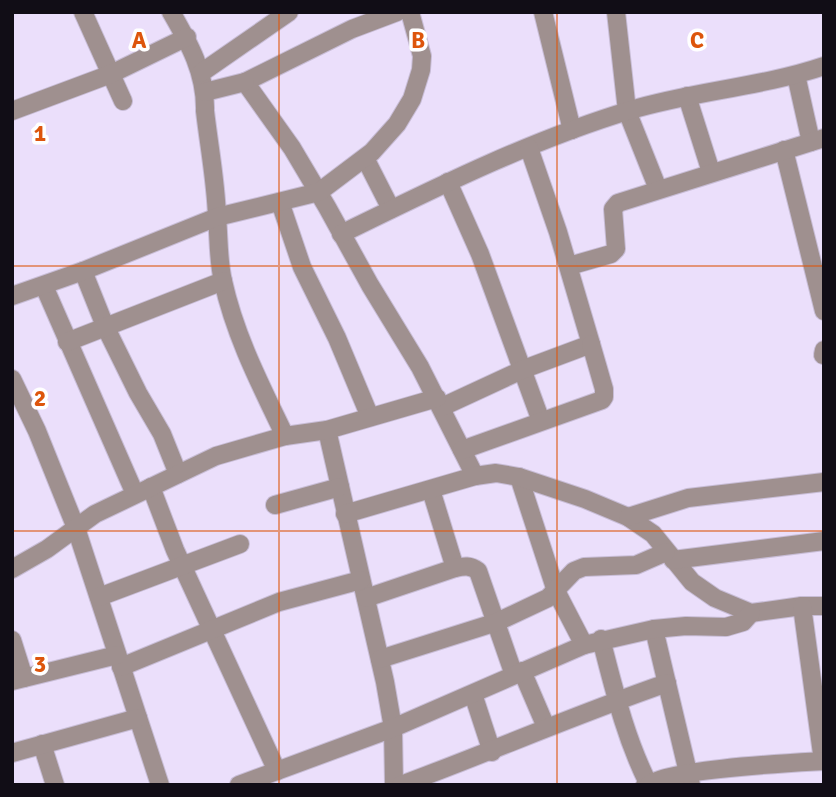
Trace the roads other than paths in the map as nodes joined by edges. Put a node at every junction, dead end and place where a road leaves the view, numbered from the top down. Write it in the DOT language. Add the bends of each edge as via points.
graph roads {
  1 [pos="83,12"];
  2 [pos="171,12"];
  3 [pos="289,12"];
  4 [pos="397,12"];
  5 [pos="410,12"];
  6 [pos="543,12"];
  7 [pos="616,12"];
  8 [pos="187,37"];
  9 [pos="824,66"];
  10 [pos="201,73"];
  11 [pos="111,74"];
  12 [pos="796,75"];
  13 [pos="245,82"];
  14 [pos="205,92"];
  15 [pos="687,96"];
  16 [pos="123,101"];
  17 [pos="12,111"];
  18 [pos="627,111"];
  19 [pos="572,130"];
  20 [pos="817,140"];
  21 [pos="529,148"];
  22 [pos="784,150"];
  23 [pos="365,159"];
  24 [pos="711,172"];
  25 [pos="448,182"];
  26 [pos="658,189"];
  27 [pos="318,192"];
  28 [pos="280,202"];
  29 [pos="391,209"];
  30 [pos="217,217"];
  31 [pos="341,234"];
  32 [pos="569,266"];
  33 [pos="83,271"];
  34 [pos="223,281"];
  35 [pos="44,286"];
  36 [pos="12,296"];
  37 [pos="824,312"];
  38 [pos="105,326"];
  39 [pos="67,342"];
  40 [pos="591,344"];
  41 [pos="524,369"];
  42 [pos="12,379"];
  43 [pos="439,403"];
  44 [pos="20,414"];
  45 [pos="370,417"];
  46 [pos="541,421"];
  47 [pos="327,430"];
  48 [pos="285,436"];
  49 [pos="462,450"];
  50 [pos="178,474"];
  51 [pos="475,476"];
  52 [pos="519,477"];
  53 [pos="824,482"];
  54 [pos="340,487"];
  55 [pos="430,490"];
  56 [pos="143,491"];
  57 [pos="275,505"];
  58 [pos="345,514"];
  59 [pos="628,517"];
  60 [pos="76,528"];
  61 [pos="824,541"];
  62 [pos="240,544"];
  63 [pos="670,556"];
  64 [pos="183,566"];
  65 [pos="455,568"];
  66 [pos="12,569"];
  67 [pos="361,580"];
  68 [pos="556,591"];
  69 [pos="99,597"];
  70 [pos="366,598"];
  71 [pos="802,606"];
  72 [pos="824,606"];
  73 [pos="751,613"];
  74 [pos="497,622"];
  75 [pos="211,629"];
  76 [pos="654,629"];
  77 [pos="601,639"];
  78 [pos="12,640"];
  79 [pos="583,645"];
  80 [pos="380,659"];
  81 [pos="119,661"];
  82 [pos="518,673"];
  83 [pos="18,680"];
  84 [pos="667,683"];
  85 [pos="473,694"];
  86 [pos="617,700"];
  87 [pos="138,718"];
  88 [pos="545,727"];
  89 [pos="393,728"];
  90 [pos="42,744"];
  91 [pos="492,752"];
  92 [pos="12,753"];
  93 [pos="824,761"];
  94 [pos="277,771"];
  95 [pos="690,779"];
  96 [pos="647,784"];
  97 [pos="55,785"];
  98 [pos="160,785"];
  99 [pos="239,785"];
  100 [pos="394,785"];
  101 [pos="401,785"];
  1 -- 11 [label="street"];
  2 -- 8 [label="street"];
  3 -- 10 [label="street"];
  4 -- 13 [label="street"];
  5 -- 23 [label="street" via="422,56 421,70 412,99 397,124"];
  6 -- 19 [label="street"];
  7 -- 18 [label="street"];
  8 -- 10 [label="street"];
  8 -- 11 [label="street"];
  9 -- 12 [label="street"];
  10 -- 14 [label="street"];
  11 -- 16 [label="street"];
  11 -- 17 [label="street"];
  12 -- 15 [label="street"];
  12 -- 20 [label="street"];
  13 -- 14 [label="street"];
  13 -- 27 [label="street"];
  14 -- 30 [label="street"];
  15 -- 18 [label="street"];
  15 -- 24 [label="street"];
  18 -- 19 [label="street"];
  18 -- 26 [label="street"];
  19 -- 21 [label="street"];
  20 -- 22 [label="street"];
  21 -- 25 [label="street"];
  21 -- 32 [label="street"];
  22 -- 24 [label="street"];
  22 -- 37 [label="street"];
  23 -- 27 [label="street"];
  23 -- 29 [label="street"];
  24 -- 26 [label="street"];
  25 -- 29 [label="street"];
  25 -- 41 [label="street"];
  26 -- 32 [label="street" via="626,199 613,209 616,248 611,254"];
  27 -- 28 [label="street"];
  27 -- 31 [label="street"];
  28 -- 30 [label="street"];
  28 -- 45 [label="street" via="302,267"];
  29 -- 31 [label="street"];
  30 -- 33 [label="street"];
  30 -- 34 [label="street"];
  31 -- 43 [label="street"];
  32 -- 40 [label="street"];
  33 -- 35 [label="street"];
  33 -- 38 [label="street"];
  34 -- 38 [label="street"];
  34 -- 48 [label="street" via="248,356"];
  35 -- 36 [label="street"];
  35 -- 39 [label="street"];
  38 -- 39 [label="street"];
  38 -- 50 [label="street"];
  39 -- 56 [label="street"];
  40 -- 41 [label="street"];
  40 -- 46 [label="street" via="604,397"];
  41 -- 43 [label="street"];
  41 -- 46 [label="street"];
  42 -- 44 [label="street"];
  43 -- 45 [label="street"];
  43 -- 49 [label="street"];
  44 -- 60 [label="street"];
  45 -- 47 [label="street"];
  46 -- 49 [label="street"];
  47 -- 48 [label="street"];
  47 -- 54 [label="street"];
  48 -- 50 [label="street" via="216,456"];
  49 -- 51 [label="street"];
  50 -- 56 [label="street"];
  51 -- 52 [label="street"];
  51 -- 55 [label="street"];
  52 -- 59 [label="street"];
  52 -- 68 [label="street"];
  53 -- 59 [label="street" via="688,498"];
  54 -- 57 [label="street"];
  54 -- 58 [label="street"];
  55 -- 58 [label="street"];
  55 -- 65 [label="street"];
  56 -- 60 [label="street"];
  56 -- 64 [label="street"];
  58 -- 67 [label="street"];
  59 -- 63 [label="street" via="653,534"];
  60 -- 66 [label="street"];
  60 -- 69 [label="street"];
  61 -- 63 [label="street"];
  62 -- 64 [label="street"];
  63 -- 68 [label="street" via="636,565 584,567"];
  63 -- 73 [label="street" via="692,582"];
  64 -- 69 [label="street"];
  64 -- 75 [label="street"];
  65 -- 70 [label="street"];
  65 -- 74 [label="street" via="468,566 478,571"];
  67 -- 70 [label="street"];
  67 -- 75 [label="street" via="279,602"];
  68 -- 74 [label="street"];
  68 -- 79 [label="street"];
  69 -- 81 [label="street"];
  70 -- 80 [label="street"];
  71 -- 72 [label="street"];
  71 -- 73 [label="street"];
  71 -- 93 [label="street"];
  73 -- 76 [label="street" via="743,622 726,627"];
  74 -- 80 [label="street"];
  74 -- 82 [label="street"];
  75 -- 81 [label="street"];
  75 -- 94 [label="street"];
  76 -- 77 [label="street"];
  76 -- 84 [label="street"];
  77 -- 79 [label="street"];
  77 -- 86 [label="street"];
  78 -- 83 [label="street"];
  79 -- 82 [label="street"];
  80 -- 89 [label="street"];
  81 -- 83 [label="street"];
  81 -- 87 [label="street"];
  82 -- 85 [label="street"];
  82 -- 88 [label="street"];
  84 -- 86 [label="street"];
  84 -- 95 [label="street"];
  85 -- 89 [label="street"];
  85 -- 91 [label="street"];
  86 -- 88 [label="street"];
  86 -- 96 [label="street"];
  87 -- 90 [label="street"];
  87 -- 98 [label="street"];
  88 -- 91 [label="street"];
  89 -- 94 [label="street"];
  89 -- 100 [label="street"];
  90 -- 92 [label="street"];
  90 -- 97 [label="street"];
  91 -- 101 [label="street"];
  93 -- 95 [label="street"];
  94 -- 99 [label="street"];
  95 -- 96 [label="street"];
}
